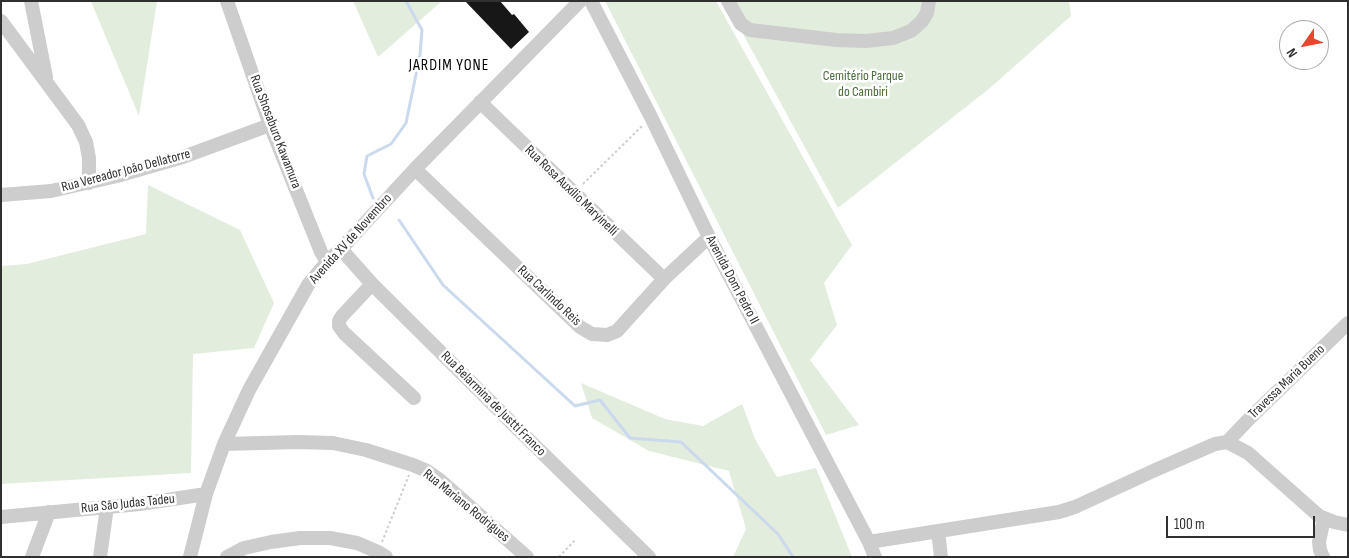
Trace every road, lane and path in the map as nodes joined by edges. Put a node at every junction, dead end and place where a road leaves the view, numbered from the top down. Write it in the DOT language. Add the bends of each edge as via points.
graph roads {
  1 [pos="31,1"];
  2 [pos="227,1"];
  3 [pos="728,1"];
  4 [pos="929,1"];
  5 [pos="577,4"];
  6 [pos="592,5"];
  7 [pos="1,21"];
  8 [pos="47,81"];
  9 [pos="480,102"];
  10 [pos="651,117"];
  11 [pos="270,126"];
  12 [pos="415,169"];
  13 [pos="89,183"];
  14 [pos="3,192"];
  15 [pos="574,194"];
  16 [pos="709,238"];
  17 [pos="341,249"];
  18 [pos="327,262"];
  19 [pos="664,279"];
  20 [pos="372,284"];
  21 [pos="1348,323"];
  22 [pos="414,398"];
  23 [pos="1227,442"];
  24 [pos="224,444"];
  25 [pos="412,465"];
  26 [pos="206,494"];
  27 [pos="107,507"];
  28 [pos="49,512"];
  29 [pos="1,517"];
  30 [pos="1324,518"];
  31 [pos="1348,525"];
  32 [pos="938,531"];
  33 [pos="575,540"];
  34 [pos="869,542"];
  35 [pos="382,554"];
  36 [pos="32,557"];
  37 [pos="100,557"];
  38 [pos="190,557"];
  39 [pos="227,557"];
  40 [pos="528,557"];
  41 [pos="559,557"];
  42 [pos="649,557"];
  43 [pos="875,557"];
  44 [pos="941,557"];
  45 [pos="1323,557"];
  1 -- 8 [label="street"];
  2 -- 11 [label="street, Rua Shosaburo Kawamura"];
  3 -- 4 [label="street" via="741,24 750,30 866,41 893,38 911,31 927,13"];
  5 -- 6 [label="street"];
  5 -- 9 [label="street, Avenida XV de Novembro"];
  6 -- 10 [label="street, Avenida Dom Pedro II"];
  7 -- 8 [label="street"];
  8 -- 13 [label="street" via="86,142"];
  9 -- 12 [label="street, Avenida XV de Novembro"];
  9 -- 15 [label="street, Rua Rosa Auxílio Maryinelli"];
  10 -- 15 [label="path"];
  10 -- 16 [label="street, Avenida Dom Pedro II"];
  11 -- 13 [label="street, Rua Vereador João Dellatorre" via="183,157"];
  11 -- 18 [label="street, Rua Shosaburo Kawamura"];
  12 -- 17 [label="street, Avenida XV de Novembro"];
  12 -- 19 [label="street, Rua Carlindo Reis" via="580,327 592,334 607,335 617,331"];
  13 -- 14 [label="street, Rua Vereador João Dellatorre" via="51,191"];
  15 -- 19 [label="street, Rua Rosa Auxílio Maryinelli"];
  16 -- 19 [label="street, Rua Carlindo Reis"];
  16 -- 34 [label="street, Avenida Dom Pedro II"];
  17 -- 18 [label="street, Avenida XV de Novembro"];
  17 -- 20 [label="street, Rua Belarmina de Justti Franco"];
  18 -- 24 [label="street, Avenida XV de Novembro" via="308,285 249,390"];
  20 -- 22 [label="street" via="342,316 339,326"];
  20 -- 42 [label="street, Rua Belarmina de Justti Franco"];
  21 -- 23 [label="street, Travessa Maria Bueno"];
  23 -- 30 [label="street" via="1264,466 1306,506"];
  23 -- 32 [label="street" via="1215,444 1059,512"];
  24 -- 25 [label="street, Rua Mariano Rodrigues" via="333,443"];
  24 -- 26 [label="street, Avenida XV de Novembro"];
  25 -- 35 [label="path"];
  25 -- 40 [label="street, Rua Mariano Rodrigues" via="441,481"];
  26 -- 27 [label="street, Rua São Judas Tadeu"];
  26 -- 38 [label="street, Avenida XV de Novembro"];
  27 -- 28 [label="street, Rua São Judas Tadeu"];
  27 -- 37 [label="street"];
  28 -- 29 [label="street, Rua São Judas Tadeu"];
  28 -- 36 [label="street"];
  30 -- 31 [label="street"];
  30 -- 45 [label="street" via="1319,542"];
  32 -- 34 [label="street"];
  32 -- 44 [label="street"];
  33 -- 41 [label="path"];
  34 -- 43 [label="street, Avenida Dom Pedro II"];
  35 -- 39 [label="street" via="357,543 330,538 300,538 244,548"];
}
